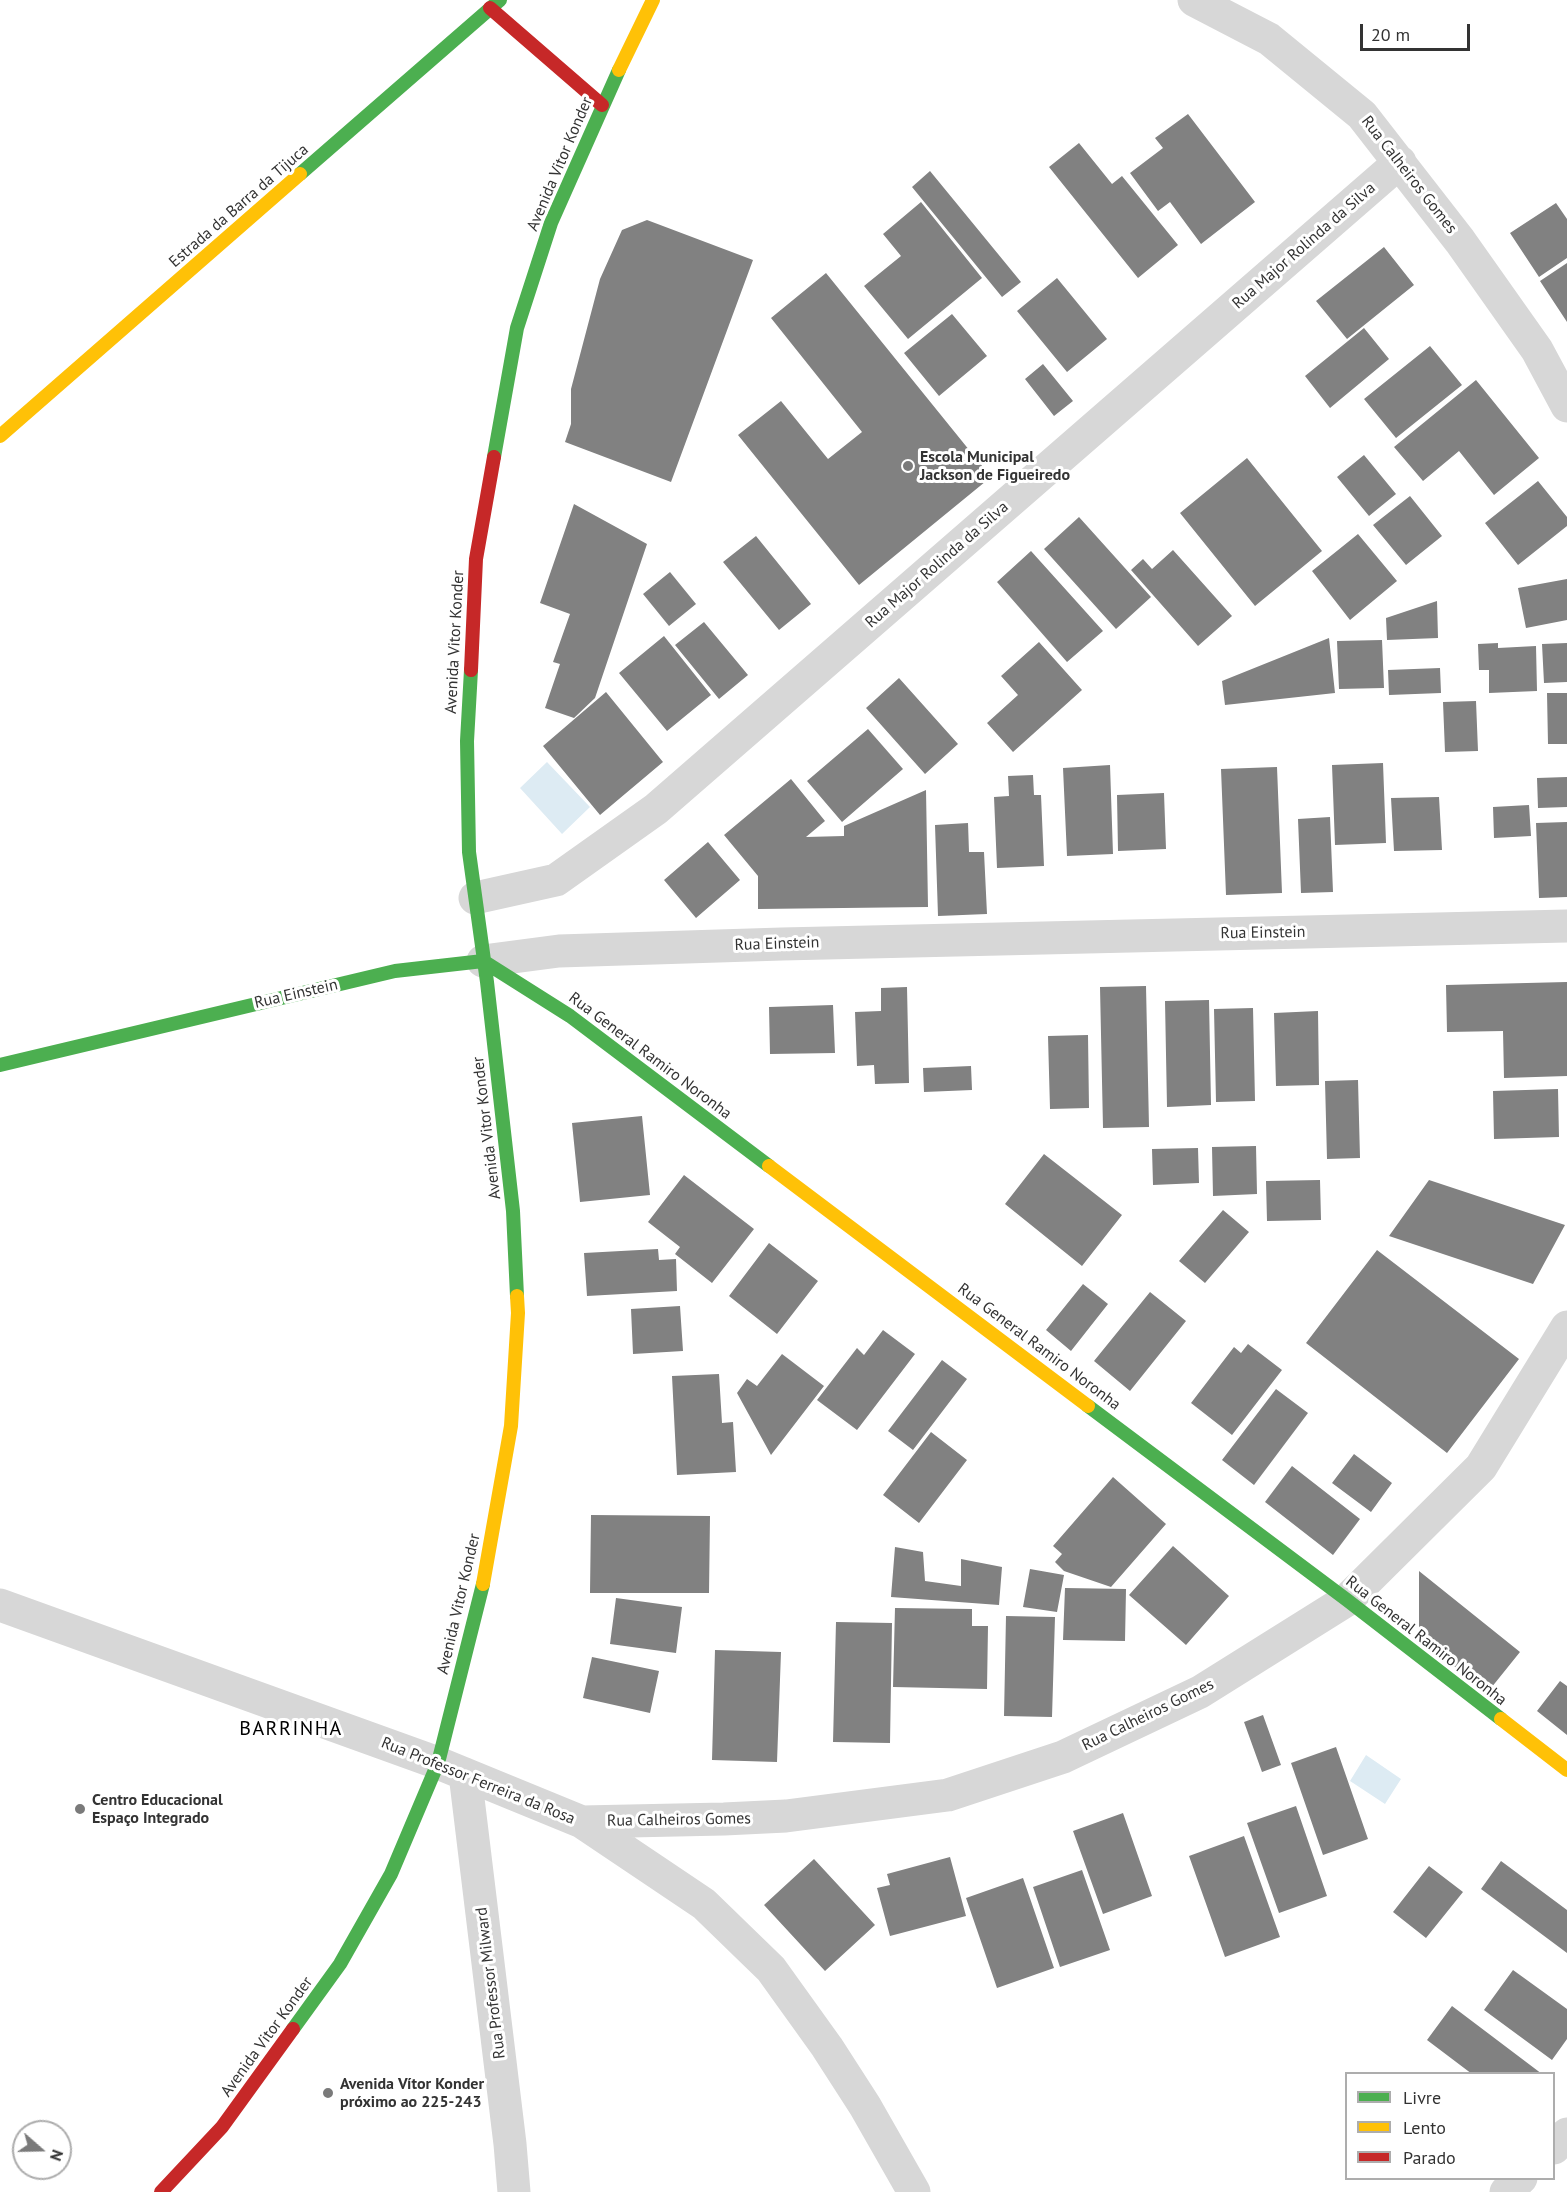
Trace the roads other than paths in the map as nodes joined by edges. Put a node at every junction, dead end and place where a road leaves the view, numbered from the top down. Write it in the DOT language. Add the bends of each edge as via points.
graph roads {
  1 [pos="653,0"];
  2 [pos="1194,0"];
  3 [pos="495,4"];
  4 [pos="602,105"];
  5 [pos="1400,162"];
  6 [pos="1567,406"];
  7 [pos="0,436"];
  8 [pos="475,898"];
  9 [pos="1567,926"];
  10 [pos="483,961"];
  11 [pos="0,1065"];
  12 [pos="1567,1327"];
  13 [pos="1347,1600"];
  14 [pos="0,1605"];
  15 [pos="452,1768"];
  16 [pos="1567,1770"];
  17 [pos="582,1822"];
  18 [pos="1567,2134"];
  19 [pos="1555,2147"];
  20 [pos="1519,2180"];
  21 [pos="161,2192"];
  22 [pos="513,2192"];
  23 [pos="914,2192"];
  24 [pos="1506,2192"];
  1 -- 4 [label="street, Avenida Vitor Konder"];
  2 -- 5 [label="street, Rua Calheiros Gomes" via="1269,39 1362,115"];
  3 -- 4 [label="street"];
  3 -- 7 [label="street, Estrada da Barra da Tijuca"];
  4 -- 8 [label="street, Avenida Vitor Konder" via="551,223 517,328 476,559 467,741 469,852"];
  5 -- 6 [label="street, Rua Calheiros Gomes" via="1537,350"];
  5 -- 8 [label="street, Rua Major Rolinda da Silva" via="656,809 556,880"];
  8 -- 10 [label="street, Avenida Vitor Konder"];
  9 -- 10 [label="street, Rua Einstein" via="559,951"];
  10 -- 11 [label="street, Rua Einstein" via="395,971"];
  10 -- 13 [label="street, Rua General Ramiro Noronha" via="570,1016"];
  10 -- 15 [label="street, Avenida Vitor Konder" via="513,1211 517,1324 511,1426"];
  12 -- 13 [label="street, Rua Calheiros Gomes" via="1481,1467"];
  13 -- 16 [label="street, Rua General Ramiro Noronha"];
  13 -- 17 [label="street, Rua Calheiros Gomes" via="1200,1692 1063,1757 948,1795 786,1816"];
  14 -- 15 [label="street, Rua Professor Ferreira da Rosa"];
  15 -- 17 [label="street, Rua Professor Ferreira da Rosa"];
  15 -- 21 [label="street, Avenida Vitor Konder" via="340,1964 222,2127"];
  15 -- 22 [label="street, Rua Professor Milward" via="510,2144"];
  17 -- 23 [label="street, Rua Professor Ferreira da Rosa" via="704,1904 771,1968 865,2106"];
  18 -- 19 [label="street"];
  20 -- 24 [label="street"];
}
